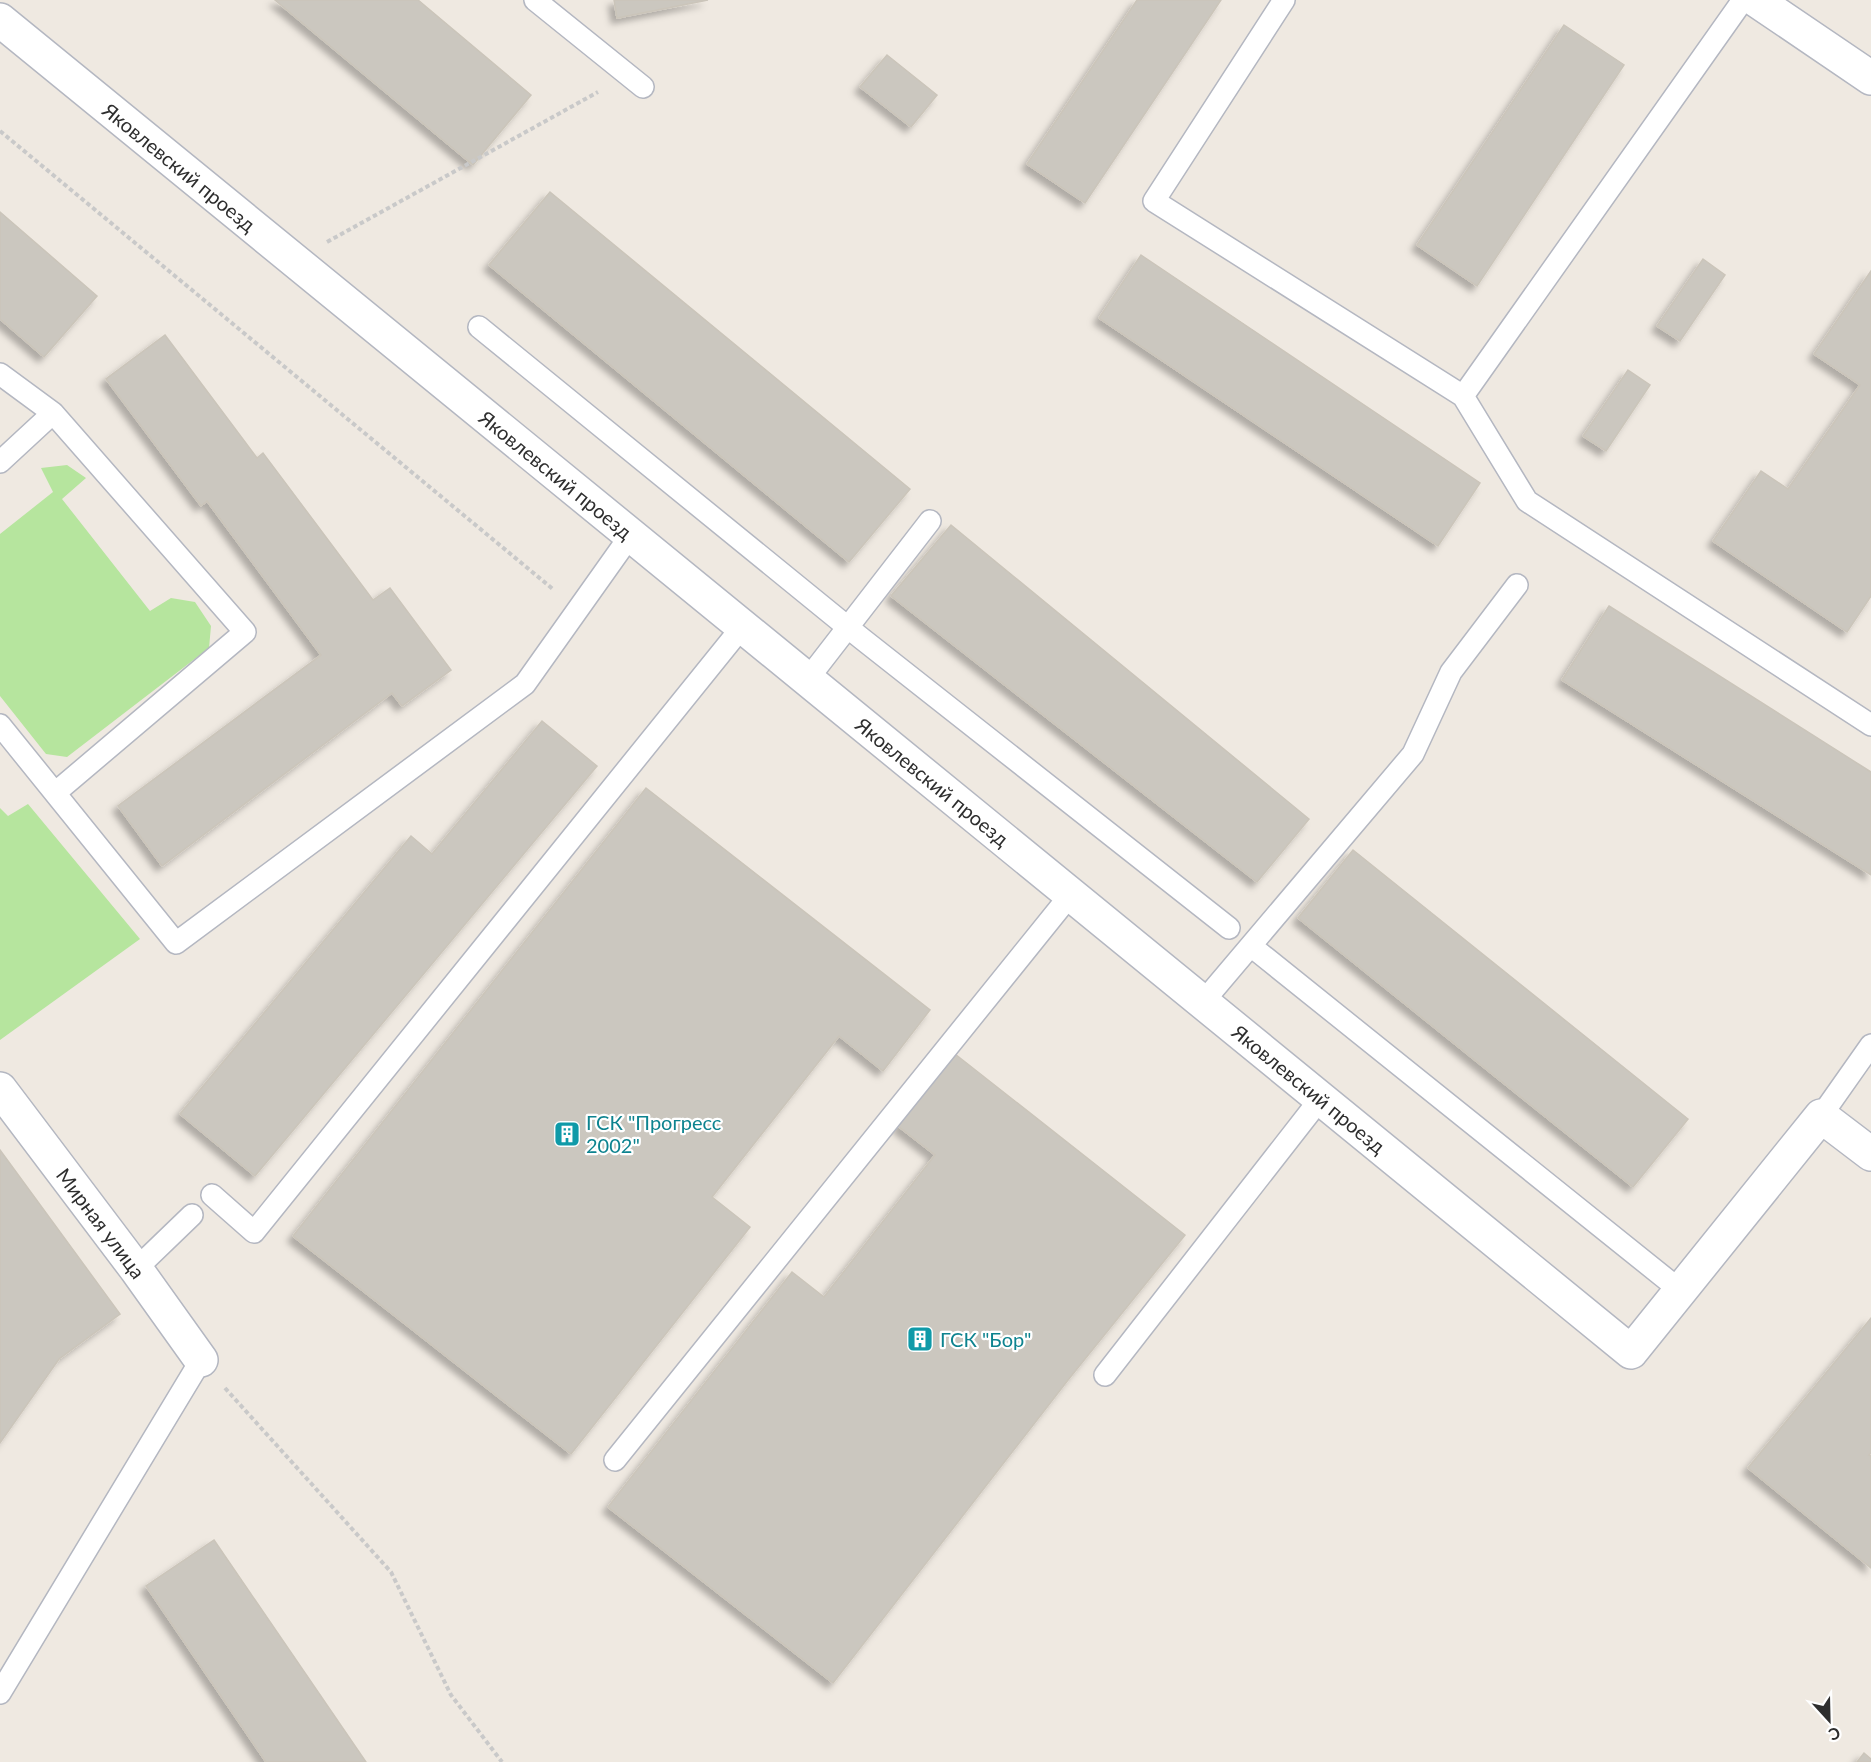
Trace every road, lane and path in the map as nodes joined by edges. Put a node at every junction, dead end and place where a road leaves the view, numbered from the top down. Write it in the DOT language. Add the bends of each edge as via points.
graph roads {
  1 [pos="535,0"];
  2 [pos="1284,0"];
  3 [pos="1743,0"];
  4 [pos="1756,0"];
  5 [pos="0,20"];
  6 [pos="1871,78"];
  7 [pos="636,81"];
  8 [pos="0,131"];
  9 [pos="294,260"];
  10 [pos="479,327"];
  11 [pos="0,374"];
  12 [pos="1463,396"];
  13 [pos="53,412"];
  14 [pos="0,462"];
  15 [pos="930,521"];
  16 [pos="630,536"];
  17 [pos="1517,585"];
  18 [pos="578,609"];
  19 [pos="742,627"];
  20 [pos="848,627"];
  21 [pos="807,680"];
  22 [pos="0,725"];
  23 [pos="1871,725"];
  24 [pos="55,792"];
  25 [pos="1071,894"];
  26 [pos="1229,928"];
  27 [pos="1251,946"];
  28 [pos="1203,1002"];
  29 [pos="1871,1045"];
  30 [pos="0,1089"];
  31 [pos="1321,1098"];
  32 [pos="1821,1116"];
  33 [pos="1871,1154"];
  34 [pos="212,1195"];
  35 [pos="192,1215"];
  36 [pos="136,1269"];
  37 [pos="1681,1292"];
  38 [pos="201,1360"];
  39 [pos="1105,1376"];
  40 [pos="615,1460"];
  41 [pos="0,1693"];
  42 [pos="502,1762"];
  1 -- 7 [label="lane"];
  2 -- 12 [label="lane" via="1154,201"];
  3 -- 12 [label="lane"];
  4 -- 6 [label="street"];
  5 -- 9 [label="street, Яковлевский проезд"];
  7 -- 9 [label="path"];
  8 -- 18 [label="path"];
  9 -- 16 [label="street, Яковлевский проезд"];
  10 -- 20 [label="lane"];
  11 -- 13 [label="lane"];
  12 -- 23 [label="lane" via="1527,501"];
  13 -- 14 [label="lane"];
  13 -- 24 [label="lane" via="245,632"];
  15 -- 20 [label="lane"];
  16 -- 18 [label="lane"];
  16 -- 19 [label="street, Яковлевский проезд"];
  17 -- 27 [label="lane" via="1451,672 1413,754"];
  18 -- 24 [label="lane" via="525,684 176,943"];
  19 -- 21 [label="street, Яковлевский проезд"];
  19 -- 34 [label="lane" via="254,1232"];
  20 -- 21 [label="lane"];
  20 -- 26 [label="lane"];
  21 -- 25 [label="street, Яковлевский проезд"];
  22 -- 24 [label="lane"];
  25 -- 28 [label="street, Яковлевский проезд"];
  25 -- 40 [label="lane"];
  27 -- 28 [label="lane"];
  27 -- 37 [label="lane"];
  28 -- 31 [label="street, Яковлевский проезд"];
  29 -- 32 [label="lane"];
  30 -- 36 [label="street, Мирная улица"];
  31 -- 37 [label="street, Яковлевский проезд" via="1631,1352"];
  31 -- 39 [label="lane"];
  32 -- 33 [label="street"];
  32 -- 37 [label="street, Яковлевский проезд"];
  35 -- 36 [label="lane"];
  36 -- 38 [label="street, Мирная улица"];
  38 -- 41 [label="lane"];
  38 -- 42 [label="path" via="391,1572 451,1695"];
}
